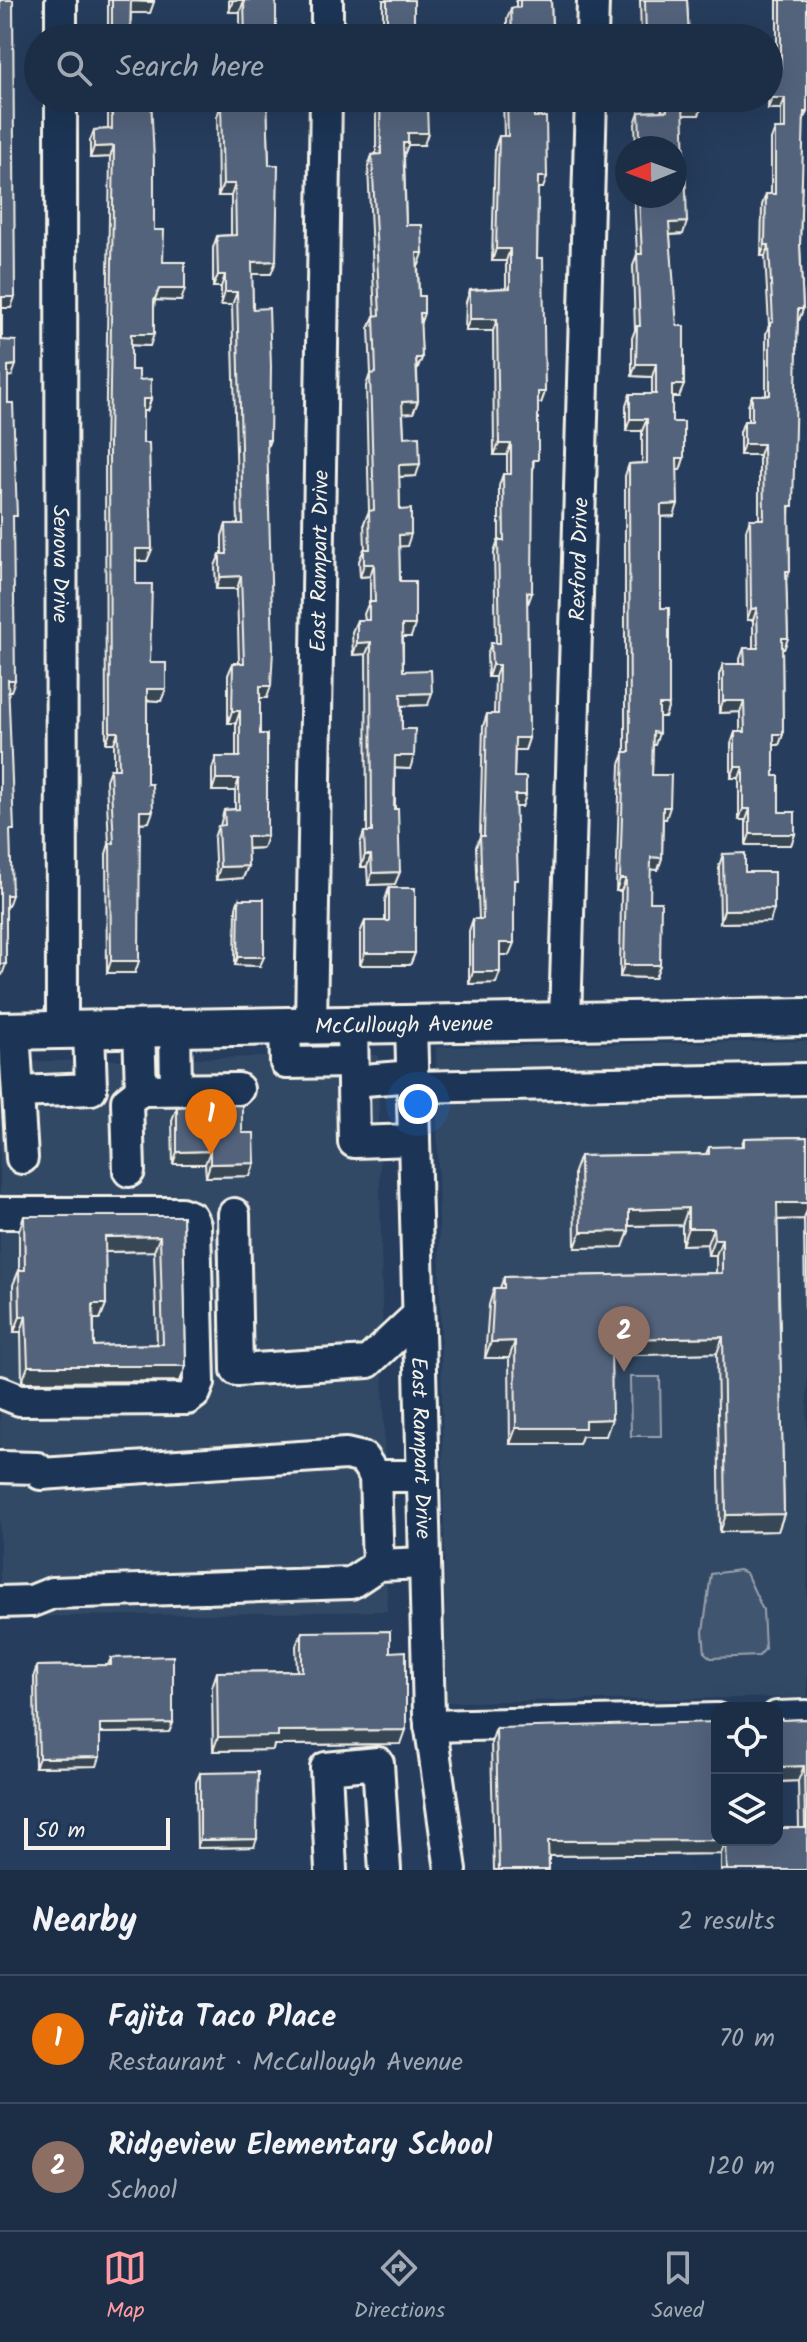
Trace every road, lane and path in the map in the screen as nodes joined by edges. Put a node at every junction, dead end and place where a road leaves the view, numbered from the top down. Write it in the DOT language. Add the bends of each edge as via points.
graph roads {
  1 [pos="61,0"];
  2 [pos="327,0"];
  3 [pos="593,0"];
  4 [pos="61,24"];
  5 [pos="327,24"];
  6 [pos="592,24"];
  7 [pos="61,112"];
  8 [pos="326,112"];
  9 [pos="591,112"];
  10 [pos="807,1017"];
  11 [pos="565,1021"];
  12 [pos="411,1024"];
  13 [pos="352,1025"];
  14 [pos="298,1026"];
  15 [pos="175,1028"];
  16 [pos="139,1029"];
  17 [pos="76,1030"];
  18 [pos="7,1031"];
  19 [pos="352,1071"];
  20 [pos="807,1079"];
  21 [pos="412,1081"];
  22 [pos="176,1089"];
  23 [pos="238,1089"];
  24 [pos="141,1090"];
  25 [pos="18,1092"];
  26 [pos="414,1140"];
  27 [pos="22,1158"];
  28 [pos="129,1171"];
  29 [pos="0,1213"];
  30 [pos="234,1214"];
  31 [pos="417,1316"];
  32 [pos="0,1392"];
  33 [pos="0,1467"];
  34 [pos="375,1476"];
  35 [pos="423,1476"];
  36 [pos="425,1563"];
  37 [pos="378,1565"];
  38 [pos="0,1602"];
  39 [pos="807,1716"];
  40 [pos="783,1717"];
  41 [pos="711,1719"];
  42 [pos="430,1726"];
  43 [pos="331,1870"];
  44 [pos="385,1870"];
  45 [pos="451,1870"];
  1 -- 4 [label="street"];
  2 -- 5 [label="street"];
  3 -- 6 [label="street"];
  7 -- 17 [label="street, Senova Drive"];
  8 -- 14 [label="street, East Rampart Drive"];
  9 -- 11 [label="street, Rexford Drive"];
  10 -- 11 [label="main road, McCullough Avenue"];
  11 -- 12 [label="main road, McCullough Avenue"];
  12 -- 13 [label="main road, McCullough Avenue"];
  12 -- 21 [label="street, East Rampart Drive"];
  13 -- 14 [label="main road, McCullough Avenue"];
  13 -- 19 [label="street"];
  14 -- 15 [label="main road, McCullough Avenue"];
  14 -- 19 [label="street, East Rampart Drive" via="286,1063"];
  15 -- 16 [label="main road, McCullough Avenue"];
  15 -- 22 [label="street"];
  16 -- 17 [label="main road, McCullough Avenue"];
  16 -- 24 [label="street"];
  17 -- 18 [label="main road, McCullough Avenue"];
  17 -- 25 [label="street, Senova Drive" via="91,1089"];
  18 -- 25 [label="street"];
  19 -- 21 [label="street"];
  19 -- 26 [label="street" via="354,1142"];
  20 -- 21 [label="street"];
  21 -- 26 [label="street, East Rampart Drive"];
  22 -- 23 [label="street"];
  22 -- 24 [label="street"];
  24 -- 28 [label="street" via="127,1101"];
  25 -- 27 [label="street"];
  26 -- 31 [label="street, East Rampart Drive"];
  29 -- 32 [label="street" via="191,1217 199,1383 187,1399 20,1400"];
  30 -- 31 [label="street" via="237,1370 368,1362"];
  31 -- 35 [label="street, East Rampart Drive"];
  33 -- 34 [label="street" via="37,1468 41,1474 346,1454 363,1458"];
  34 -- 35 [label="street"];
  34 -- 37 [label="street"];
  35 -- 36 [label="street, East Rampart Drive"];
  36 -- 37 [label="street"];
  36 -- 42 [label="street, East Rampart Drive"];
  37 -- 38 [label="street" via="351,1583 52,1593 32,1601"];
  39 -- 40 [label="street"];
  41 -- 42 [label="street"];
  42 -- 45 [label="street, East Rampart Drive"];
  43 -- 44 [label="street" via="326,1768 378,1763"];
}
